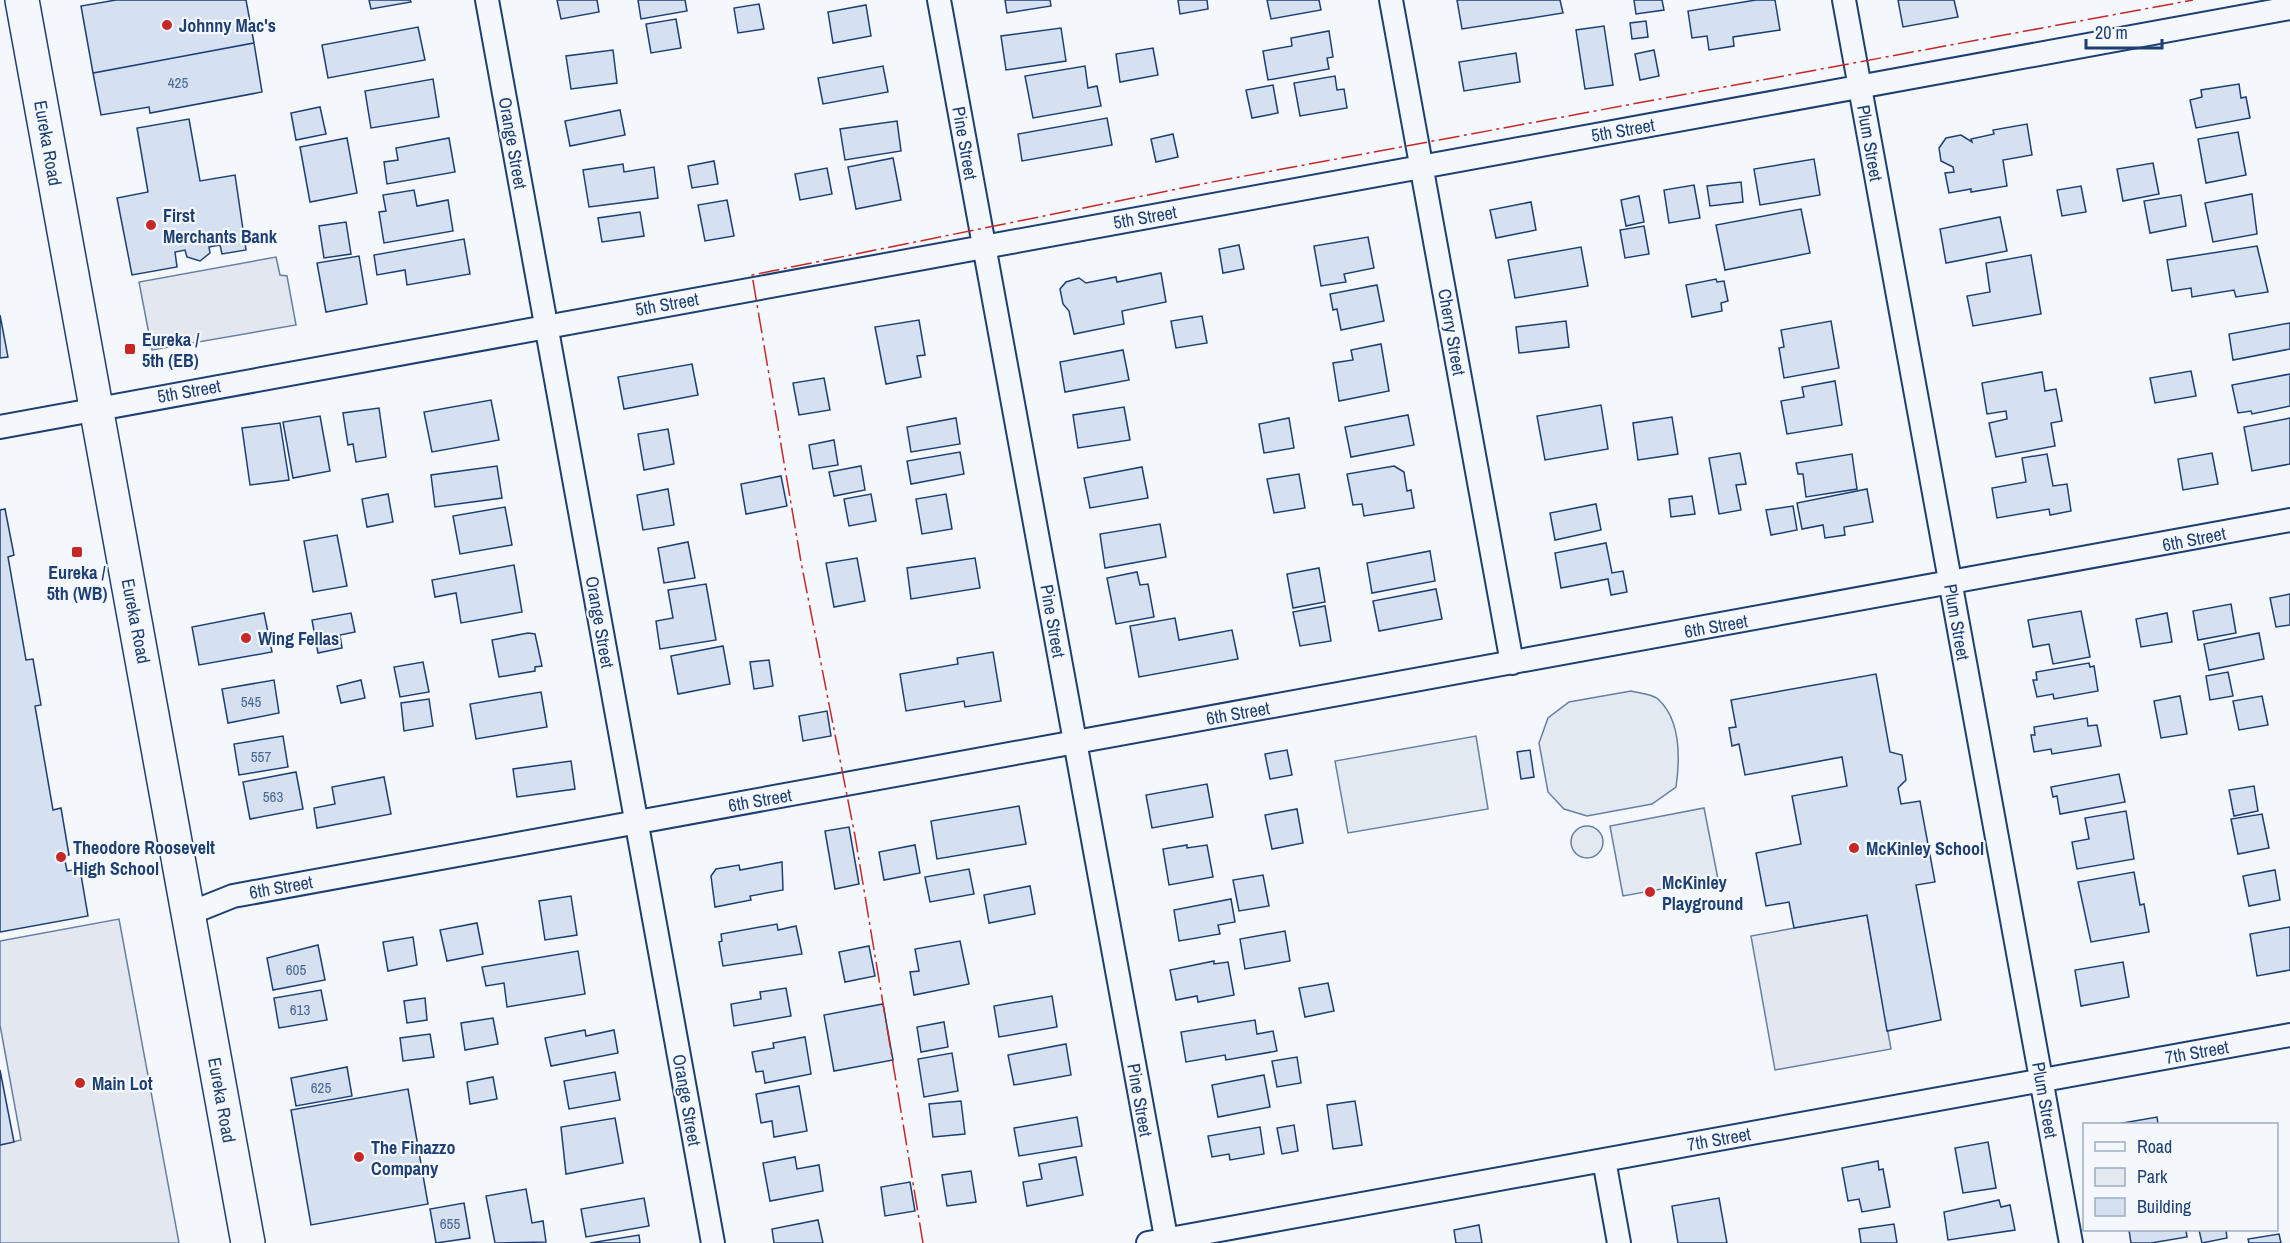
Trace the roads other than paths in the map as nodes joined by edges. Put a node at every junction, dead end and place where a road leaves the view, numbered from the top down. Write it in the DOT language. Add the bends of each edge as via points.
graph roads {
  1 [pos="22,0"];
  2 [pos="487,0"];
  3 [pos="939,0"];
  4 [pos="1391,0"];
  5 [pos="1844,0"];
  6 [pos="2290,8"];
  7 [pos="1860,87"];
  8 [pos="1422,167"];
  9 [pos="984,246"];
  10 [pos="546,326"];
  11 [pos="96,408"];
  12 [pos="0,427"];
  13 [pos="2290,520"];
  14 [pos="1950,583"];
  15 [pos="1512,663"];
  16 [pos="1075,743"];
  17 [pos="637,823"];
  18 [pos="188,914"];
  19 [pos="2290,1035"];
  20 [pos="2042,1080"];
  21 [pos="1604,1160"];
  22 [pos="1160,1242"];
  23 [pos="248,1243"];
  24 [pos="713,1243"];
  25 [pos="1619,1243"];
  26 [pos="2071,1243"];
  1 -- 11 [label="main road, Eureka Road"];
  2 -- 10 [label="street, Orange Street"];
  3 -- 9 [label="street, Pine Street"];
  4 -- 8 [label="street, Cherry Street"];
  5 -- 7 [label="street, Plum Street"];
  6 -- 7 [label="street, 5th Street"];
  7 -- 8 [label="street, 5th Street"];
  7 -- 14 [label="street, Plum Street"];
  8 -- 9 [label="street, 5th Street"];
  8 -- 15 [label="street, Cherry Street"];
  9 -- 10 [label="street, 5th Street"];
  9 -- 16 [label="street, Pine Street"];
  10 -- 11 [label="street, 5th Street"];
  10 -- 17 [label="street, Orange Street"];
  11 -- 12 [label="street, 5th Street"];
  11 -- 18 [label="main road, Eureka Road"];
  13 -- 14 [label="street, 6th Street"];
  14 -- 15 [label="street, 6th Street"];
  14 -- 20 [label="street, Plum Street"];
  15 -- 16 [label="street, 6th Street"];
  16 -- 17 [label="street, 6th Street"];
  16 -- 22 [label="street, Pine Street"];
  17 -- 18 [label="street, 6th Street" via="233,896"];
  17 -- 24 [label="street, Orange Street"];
  18 -- 23 [label="main road, Eureka Road"];
  19 -- 20 [label="street, 7th Street"];
  20 -- 21 [label="street, 7th Street"];
  20 -- 26 [label="street, Plum Street"];
  21 -- 22 [label="street, 7th Street"];
  21 -- 25 [label="street"];
}
